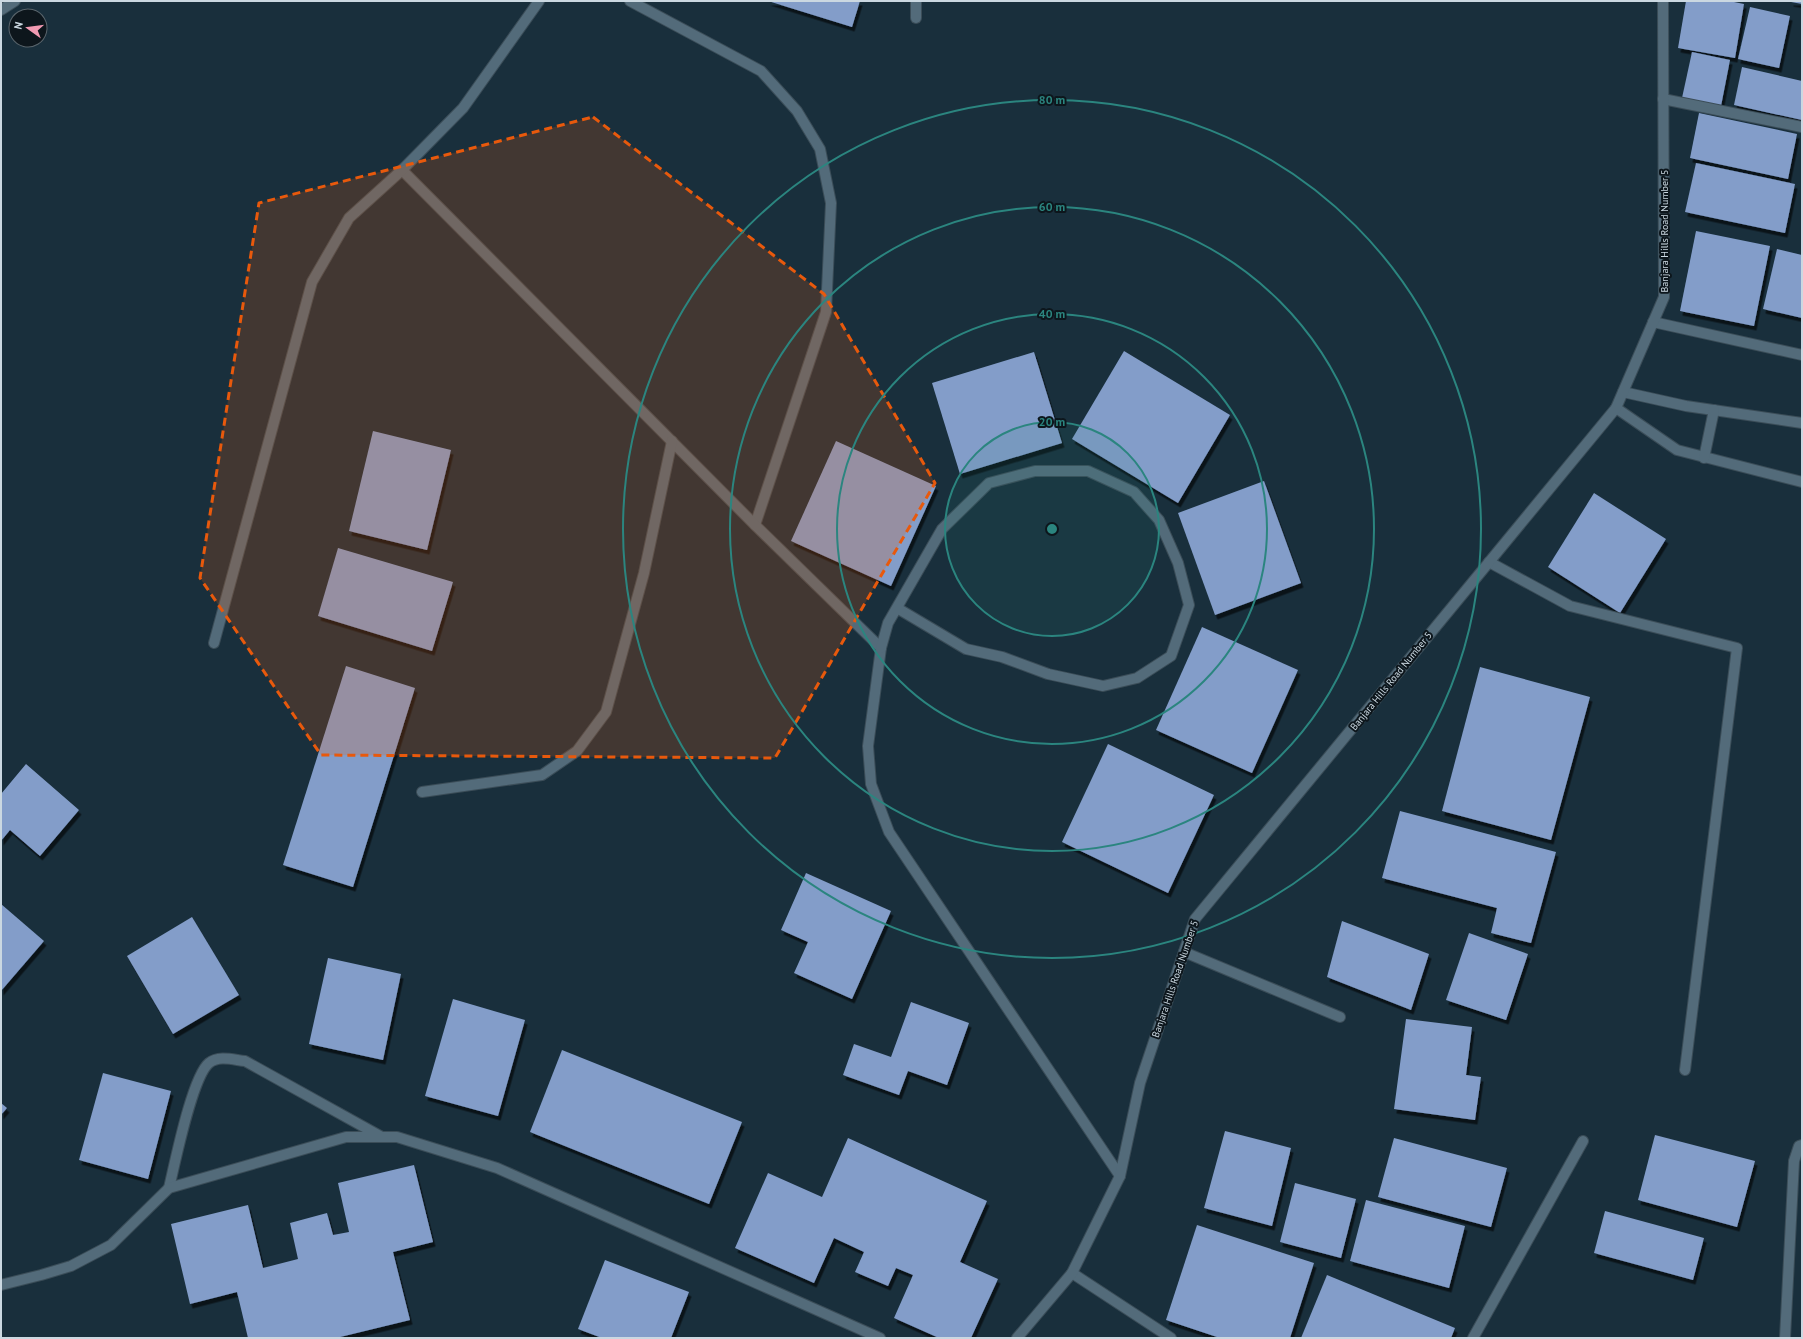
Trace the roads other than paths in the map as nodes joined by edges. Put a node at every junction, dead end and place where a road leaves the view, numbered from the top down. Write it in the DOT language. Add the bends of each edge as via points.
graph roads {
  1 [pos="15,1"];
  2 [pos="539,1"];
  3 [pos="630,1"];
  4 [pos="916,1"];
  5 [pos="1663,1"];
  6 [pos="1,10"];
  7 [pos="916,18"];
  8 [pos="1663,99"];
  9 [pos="1802,127"];
  10 [pos="402,170"];
  11 [pos="1653,322"];
  12 [pos="1802,355"];
  13 [pos="1623,392"];
  14 [pos="1616,408"];
  15 [pos="1714,410"];
  16 [pos="1802,423"];
  17 [pos="672,441"];
  18 [pos="1704,458"];
  19 [pos="1802,482"];
  20 [pos="755,525"];
  21 [pos="1489,562"];
  22 [pos="897,608"];
  23 [pos="214,642"];
  24 [pos="881,648"];
  25 [pos="422,792"];
  26 [pos="1184,952"];
  27 [pos="1340,1016"];
  28 [pos="1686,1070"];
  29 [pos="383,1137"];
  30 [pos="1583,1141"];
  31 [pos="1802,1144"];
  32 [pos="1120,1176"];
  33 [pos="169,1188"];
  34 [pos="1072,1273"];
  35 [pos="1,1284"];
  36 [pos="880,1338"];
  37 [pos="1017,1338"];
  38 [pos="1171,1338"];
  39 [pos="1473,1338"];
  40 [pos="1785,1338"];
  1 -- 6 [label="street"];
  2 -- 10 [label="street" via="463,108"];
  3 -- 20 [label="street" via="761,71 798,111 820,149 832,203 826,312"];
  4 -- 7 [label="street"];
  5 -- 8 [label="street, Banjara Hills Road Number 5"];
  8 -- 9 [label="street"];
  8 -- 11 [label="street, Banjara Hills Road Number 5" via="1664,297"];
  10 -- 17 [label="street"];
  10 -- 23 [label="street" via="349,218 312,282"];
  11 -- 12 [label="street"];
  11 -- 13 [label="street, Banjara Hills Road Number 5"];
  13 -- 14 [label="street, Banjara Hills Road Number 5"];
  13 -- 15 [label="street"];
  14 -- 18 [label="street" via="1677,450"];
  14 -- 21 [label="street, Banjara Hills Road Number 5"];
  15 -- 16 [label="street"];
  15 -- 18 [label="street"];
  17 -- 20 [label="street"];
  17 -- 25 [label="street" via="644,573 606,712 577,751 542,775"];
  18 -- 19 [label="street"];
  20 -- 24 [label="street"];
  21 -- 26 [label="street, Banjara Hills Road Number 5" via="1195,919"];
  21 -- 28 [label="street" via="1570,606 1737,648"];
  22 -- 22 [label="street" via="942,529 989,483 1035,471 1088,471 1134,492 1159,520 1178,563 1189,605 1171,656 1137,678 1103,686 1048,674 1002,657 966,649"];
  22 -- 24 [label="street" via="888,623"];
  24 -- 32 [label="street" via="868,746 871,784 889,832"];
  26 -- 27 [label="street"];
  26 -- 32 [label="street, Banjara Hills Road Number 5" via="1140,1082"];
  29 -- 33 [label="street" via="346,1137"];
  29 -- 33 [label="street" via="245,1061 223,1058 209,1063 195,1085"];
  29 -- 36 [label="street" via="397,1138 497,1168"];
  30 -- 39 [label="street"];
  31 -- 40 [label="street" via="1794,1161"];
  32 -- 34 [label="street, Banjara Hills Road Number 5"];
  33 -- 35 [label="street" via="111,1245 71,1266"];
  34 -- 37 [label="street, Banjara Hills Road Number 5"];
  34 -- 38 [label="street"];
}
